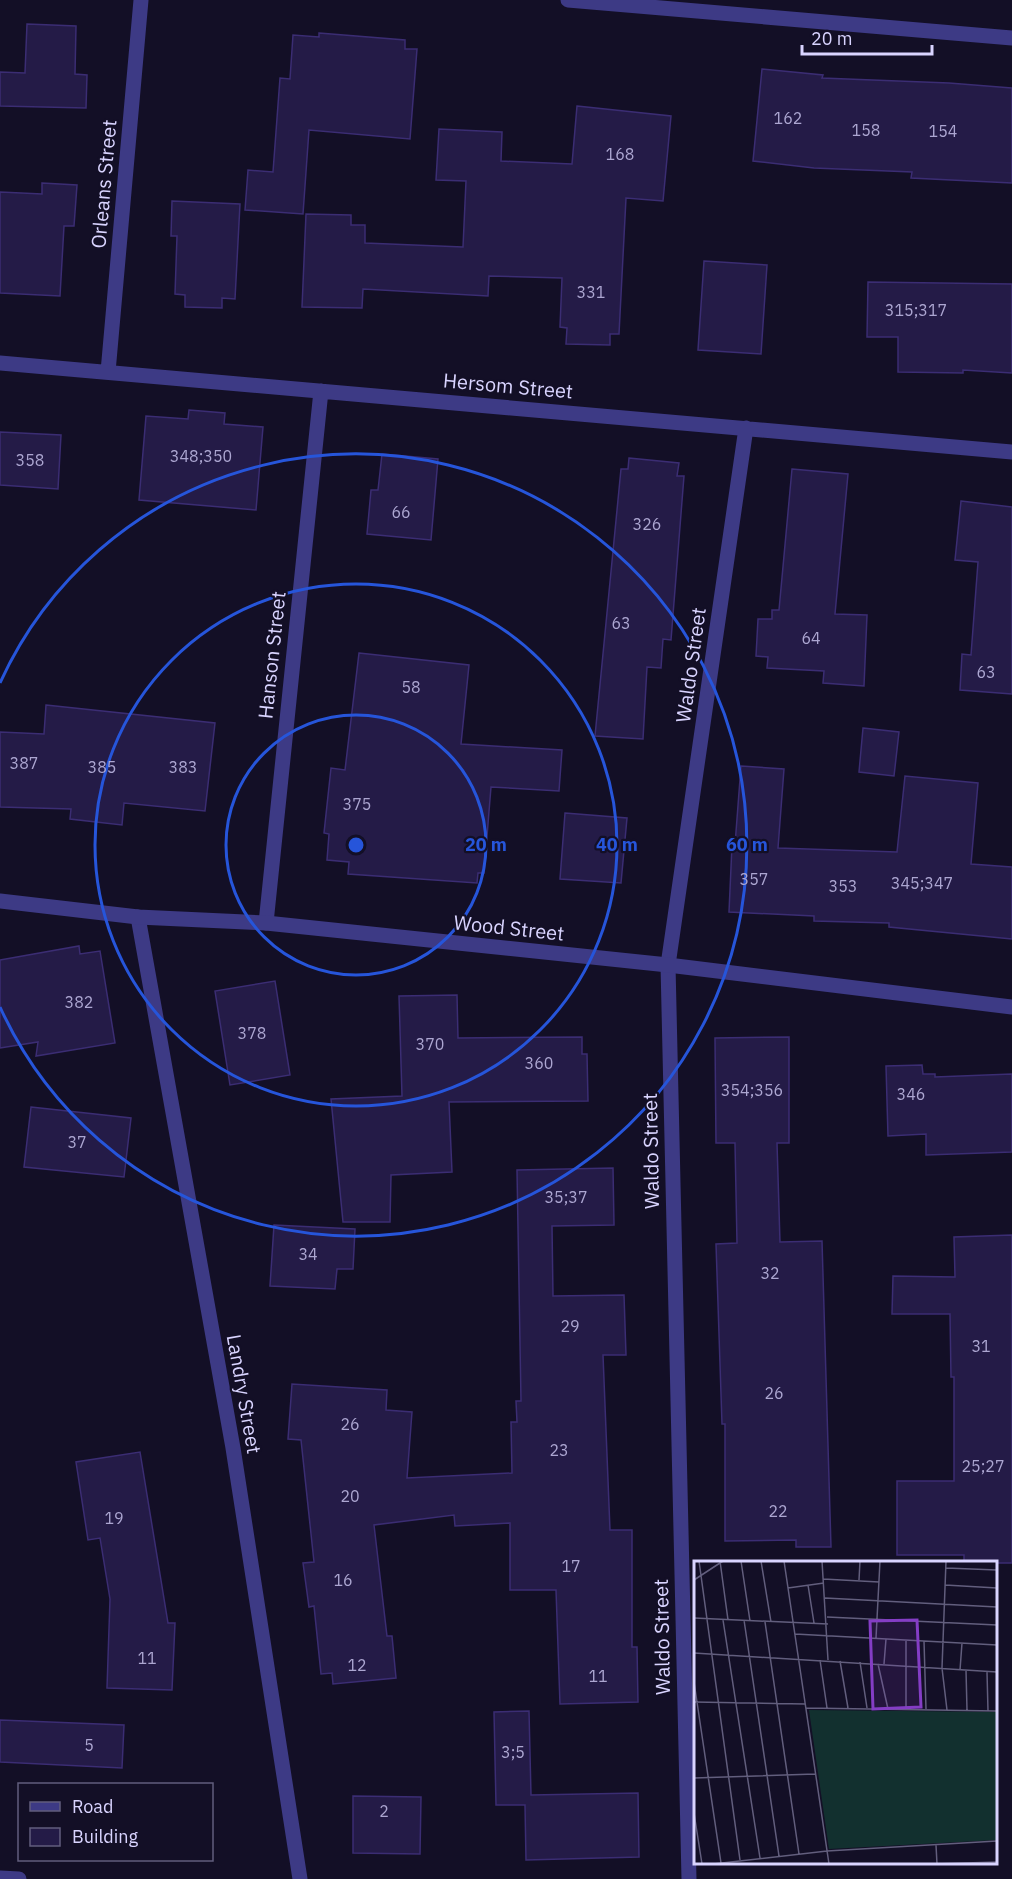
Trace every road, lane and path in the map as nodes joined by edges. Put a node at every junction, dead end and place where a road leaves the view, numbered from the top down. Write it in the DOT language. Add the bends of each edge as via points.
graph roads {
  1 [pos="141,0"];
  2 [pos="568,0"];
  3 [pos="1012,38"];
  4 [pos="0,363"];
  5 [pos="108,372"];
  6 [pos="321,392"];
  7 [pos="746,428"];
  8 [pos="1012,452"];
  9 [pos="0,901"];
  10 [pos="138,917"];
  11 [pos="266,923"];
  12 [pos="668,965"];
  13 [pos="1012,1007"];
  14 [pos="0,1878"];
  15 [pos="19,1879"];
  16 [pos="300,1879"];
  17 [pos="689,1879"];
  1 -- 5 [label="street, Orleans Street"];
  2 -- 3 [label="street"];
  4 -- 5 [label="street, Hersom Street"];
  5 -- 6 [label="street, Hersom Street"];
  6 -- 7 [label="street, Hersom Street"];
  6 -- 11 [label="street, Hanson Street"];
  7 -- 8 [label="street, Hersom Street"];
  7 -- 12 [label="street, Waldo Street"];
  9 -- 10 [label="street, Wood Street"];
  10 -- 11 [label="street, Wood Street"];
  10 -- 16 [label="street, Landry Street" via="233,1448"];
  11 -- 12 [label="street, Wood Street"];
  12 -- 13 [label="street, Wood Street"];
  12 -- 17 [label="street, Waldo Street"];
  14 -- 15 [label="street"];
}
